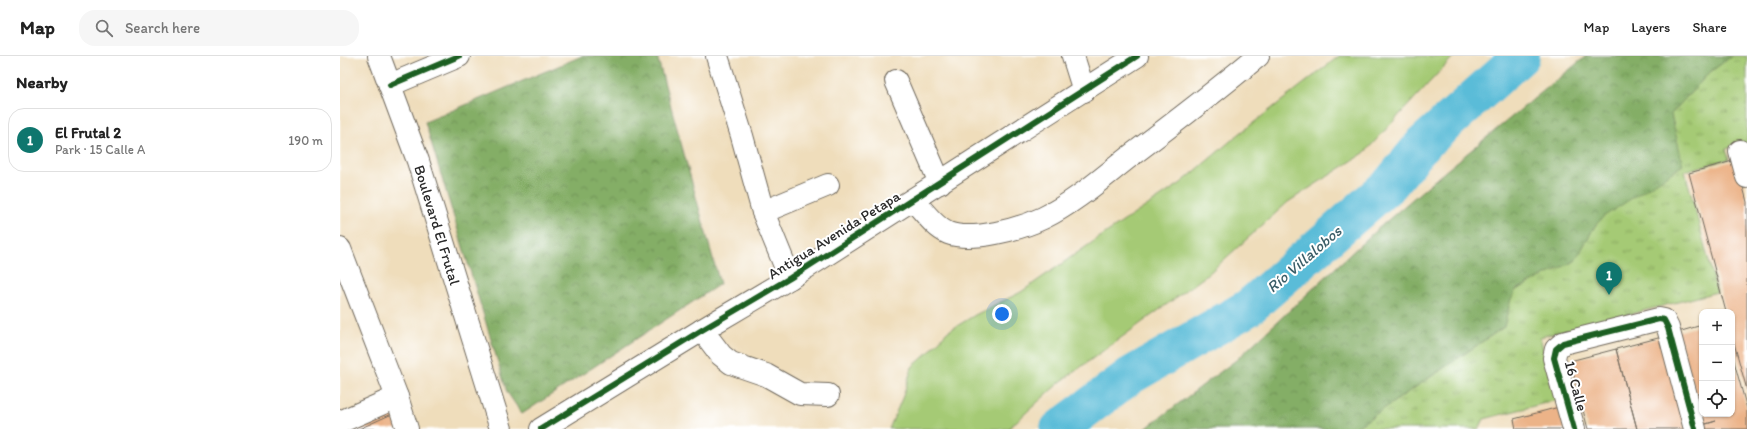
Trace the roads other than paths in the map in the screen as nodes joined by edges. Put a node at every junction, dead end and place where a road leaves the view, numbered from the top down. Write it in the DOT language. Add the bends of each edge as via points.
graph roads {
  1 [pos="379,56"];
  2 [pos="459,56"];
  3 [pos="716,56"];
  4 [pos="1073,56"];
  5 [pos="1137,56"];
  6 [pos="1258,56"];
  7 [pos="896,81"];
  8 [pos="390,86"];
  9 [pos="1084,91"];
  10 [pos="1740,151"];
  11 [pos="1747,174"];
  12 [pos="940,183"];
  13 [pos="828,185"];
  14 [pos="913,200"];
  15 [pos="763,212"];
  16 [pos="340,249"];
  17 [pos="790,278"];
  18 [pos="702,330"];
  19 [pos="828,395"];
  20 [pos="397,396"];
  21 [pos="490,396"];
  22 [pos="340,422"];
  23 [pos="407,429"];
  24 [pos="500,429"];
  25 [pos="510,429"];
  26 [pos="541,429"];
  27 [pos="1574,429"];
  28 [pos="1695,429"];
  1 -- 8 [label="street, Boulevard El Frutal"];
  2 -- 8 [label="street"];
  3 -- 15 [label="street"];
  4 -- 9 [label="street"];
  5 -- 9 [label="street, Antigua Avenida Petapa"];
  6 -- 14 [label="street" via="1221,88 1083,193 1042,218 1012,229 962,236 949,233 937,226"];
  7 -- 12 [label="street"];
  8 -- 21 [label="street, Boulevard El Frutal" via="418,161"];
  9 -- 12 [label="street, Antigua Avenida Petapa"];
  10 -- 11 [label="street"];
  12 -- 14 [label="street, Antigua Avenida Petapa"];
  13 -- 15 [label="street"];
  14 -- 17 [label="street, Antigua Avenida Petapa"];
  15 -- 17 [label="street"];
  16 -- 20 [label="street"];
  17 -- 18 [label="street, Antigua Avenida Petapa"];
  18 -- 19 [label="street" via="721,355 731,363 766,375 800,394"];
  18 -- 26 [label="street, Antigua Avenida Petapa"];
  20 -- 22 [label="street"];
  20 -- 23 [label="street"];
  21 -- 24 [label="street, Boulevard El Frutal"];
  21 -- 25 [label="street, Boulevard El Frutal"];
  27 -- 28 [label="street, 16 Calle" via="1554,358 1556,349 1563,343 1664,320"];
}
